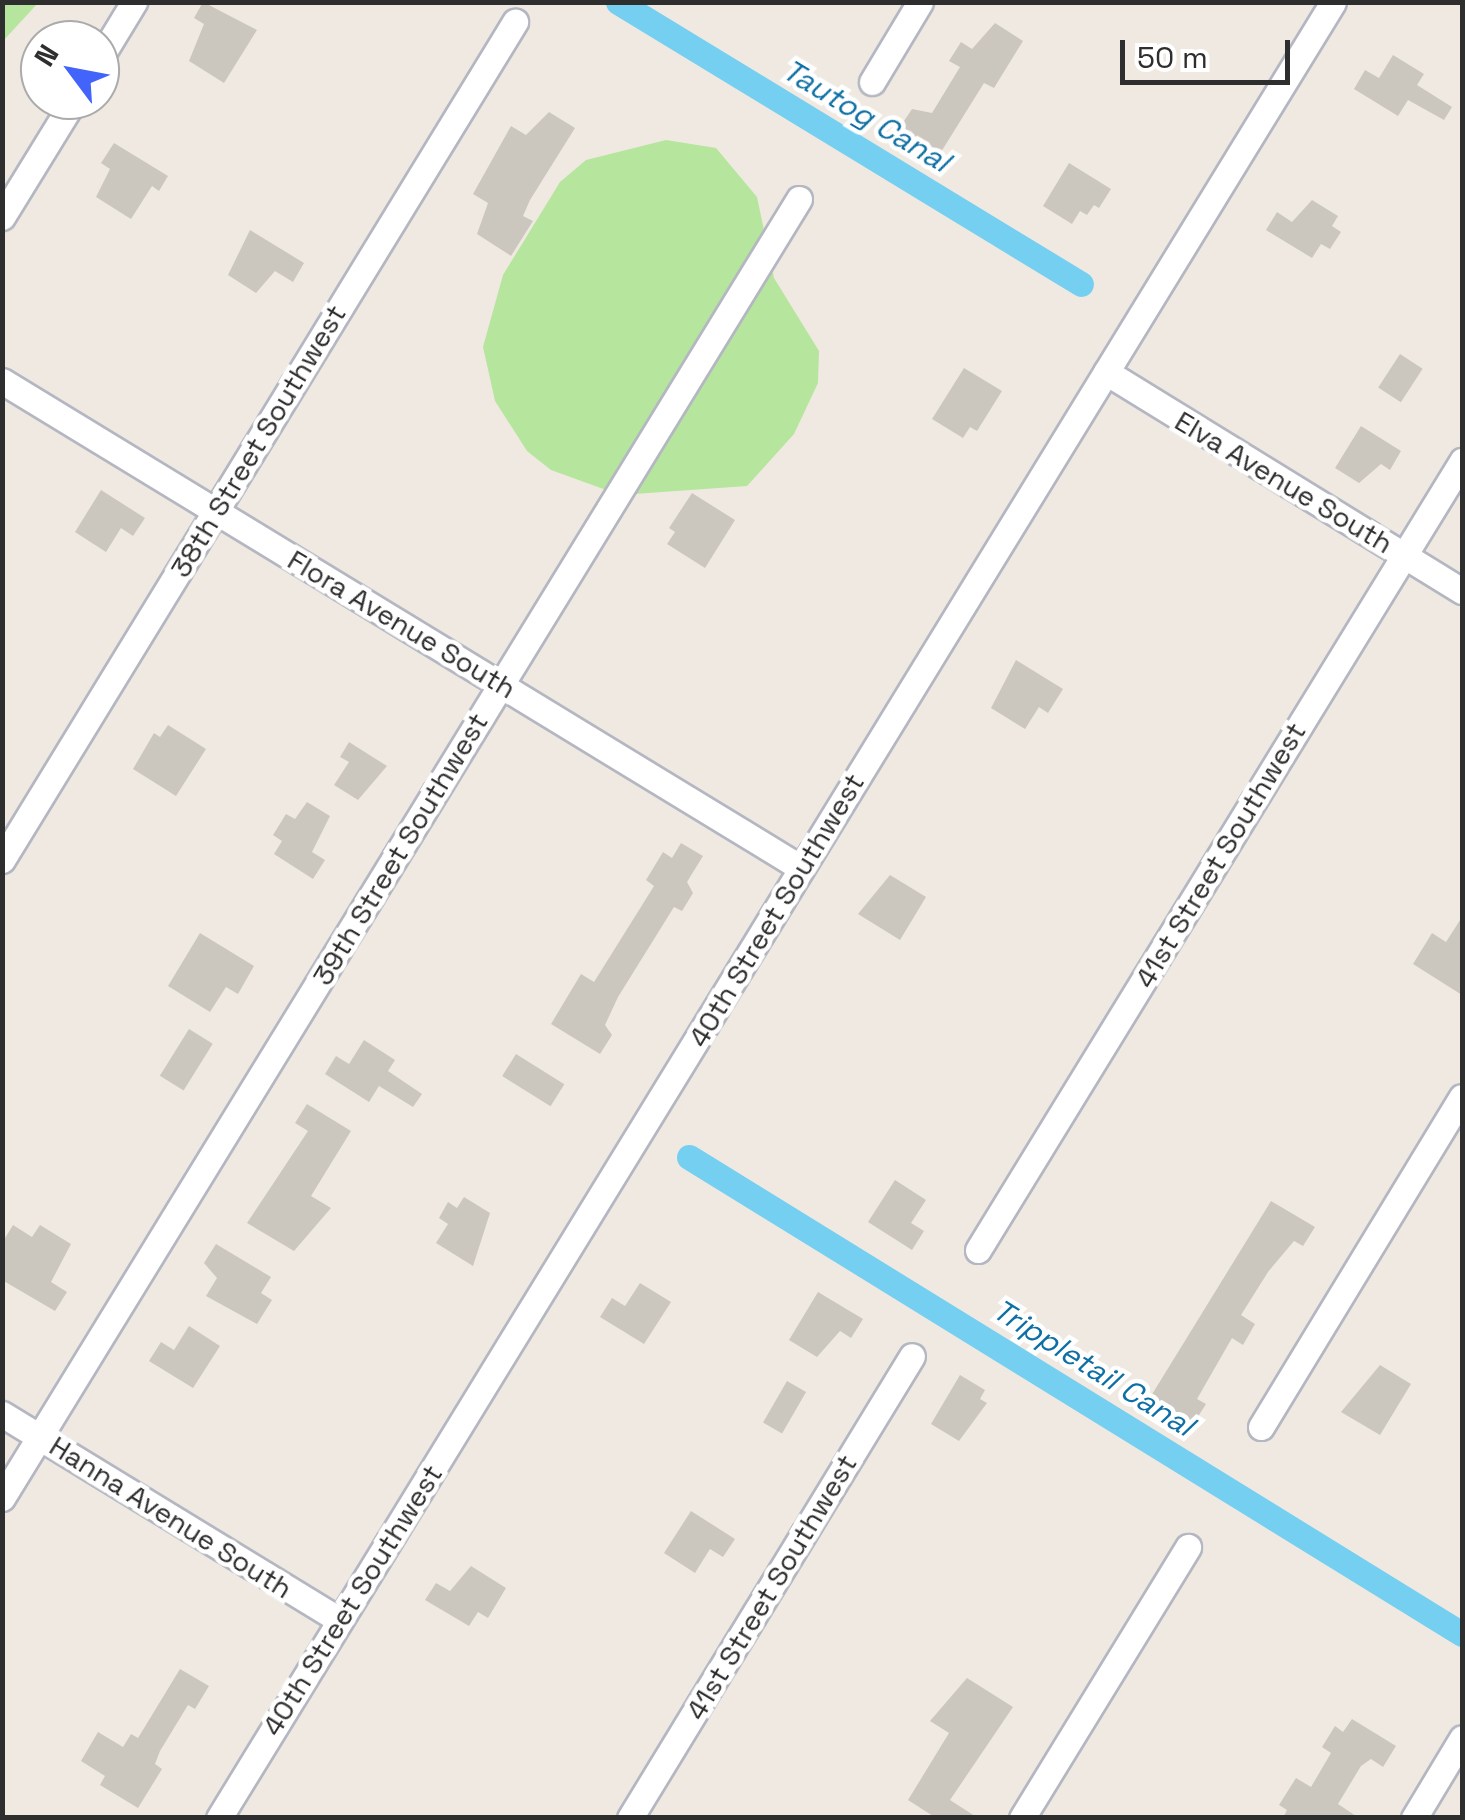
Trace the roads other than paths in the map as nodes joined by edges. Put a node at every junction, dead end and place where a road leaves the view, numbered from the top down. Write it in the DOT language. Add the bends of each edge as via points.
graph roads {
  1 [pos="134,2"];
  2 [pos="920,2"];
  3 [pos="1333,2"];
  4 [pos="515,22"];
  5 [pos="120,25"];
  6 [pos="872,82"];
  7 [pos="62,120"];
  8 [pos="798,199"];
  9 [pos="2,218"];
  10 [pos="1106,372"];
  11 [pos="2,381"];
  12 [pos="1462,461"];
  13 [pos="215,509"];
  14 [pos="1404,555"];
  15 [pos="1462,591"];
  16 [pos="501,684"];
  17 [pos="2,860"];
  18 [pos="802,868"];
  19 [pos="1462,1097"];
  20 [pos="978,1250"];
  21 [pos="912,1356"];
  22 [pos="2,1414"];
  23 [pos="1261,1428"];
  24 [pos="40,1437"];
  25 [pos="2,1498"];
  26 [pos="1188,1547"];
  27 [pos="339,1620"];
  28 [pos="1462,1738"];
  29 [pos="218,1818"];
  30 [pos="630,1818"];
  31 [pos="1022,1818"];
  32 [pos="1414,1818"];
  1 -- 5 [label="street"];
  2 -- 6 [label="street"];
  3 -- 10 [label="street, 40th Street Southwest"];
  4 -- 13 [label="street, 38th Street Southwest"];
  7 -- 9 [label="street"];
  8 -- 16 [label="street, 39th Street Southwest"];
  10 -- 14 [label="street, Elva Avenue South"];
  10 -- 18 [label="street, 40th Street Southwest"];
  11 -- 13 [label="street, Flora Avenue South"];
  12 -- 14 [label="street, 41st Street Southwest"];
  13 -- 16 [label="street, Flora Avenue South"];
  13 -- 17 [label="street, 38th Street Southwest"];
  14 -- 15 [label="street, Elva Avenue South"];
  14 -- 20 [label="street, 41st Street Southwest"];
  16 -- 18 [label="street, Flora Avenue South"];
  16 -- 24 [label="street, 39th Street Southwest"];
  18 -- 27 [label="street, 40th Street Southwest"];
  19 -- 23 [label="street"];
  21 -- 30 [label="street, 41st Street Southwest"];
  22 -- 24 [label="street, Hanna Avenue South"];
  24 -- 25 [label="street, 39th Street Southwest"];
  24 -- 27 [label="street, Hanna Avenue South"];
  26 -- 31 [label="street"];
  27 -- 29 [label="street, 40th Street Southwest"];
  28 -- 32 [label="street"];
}
